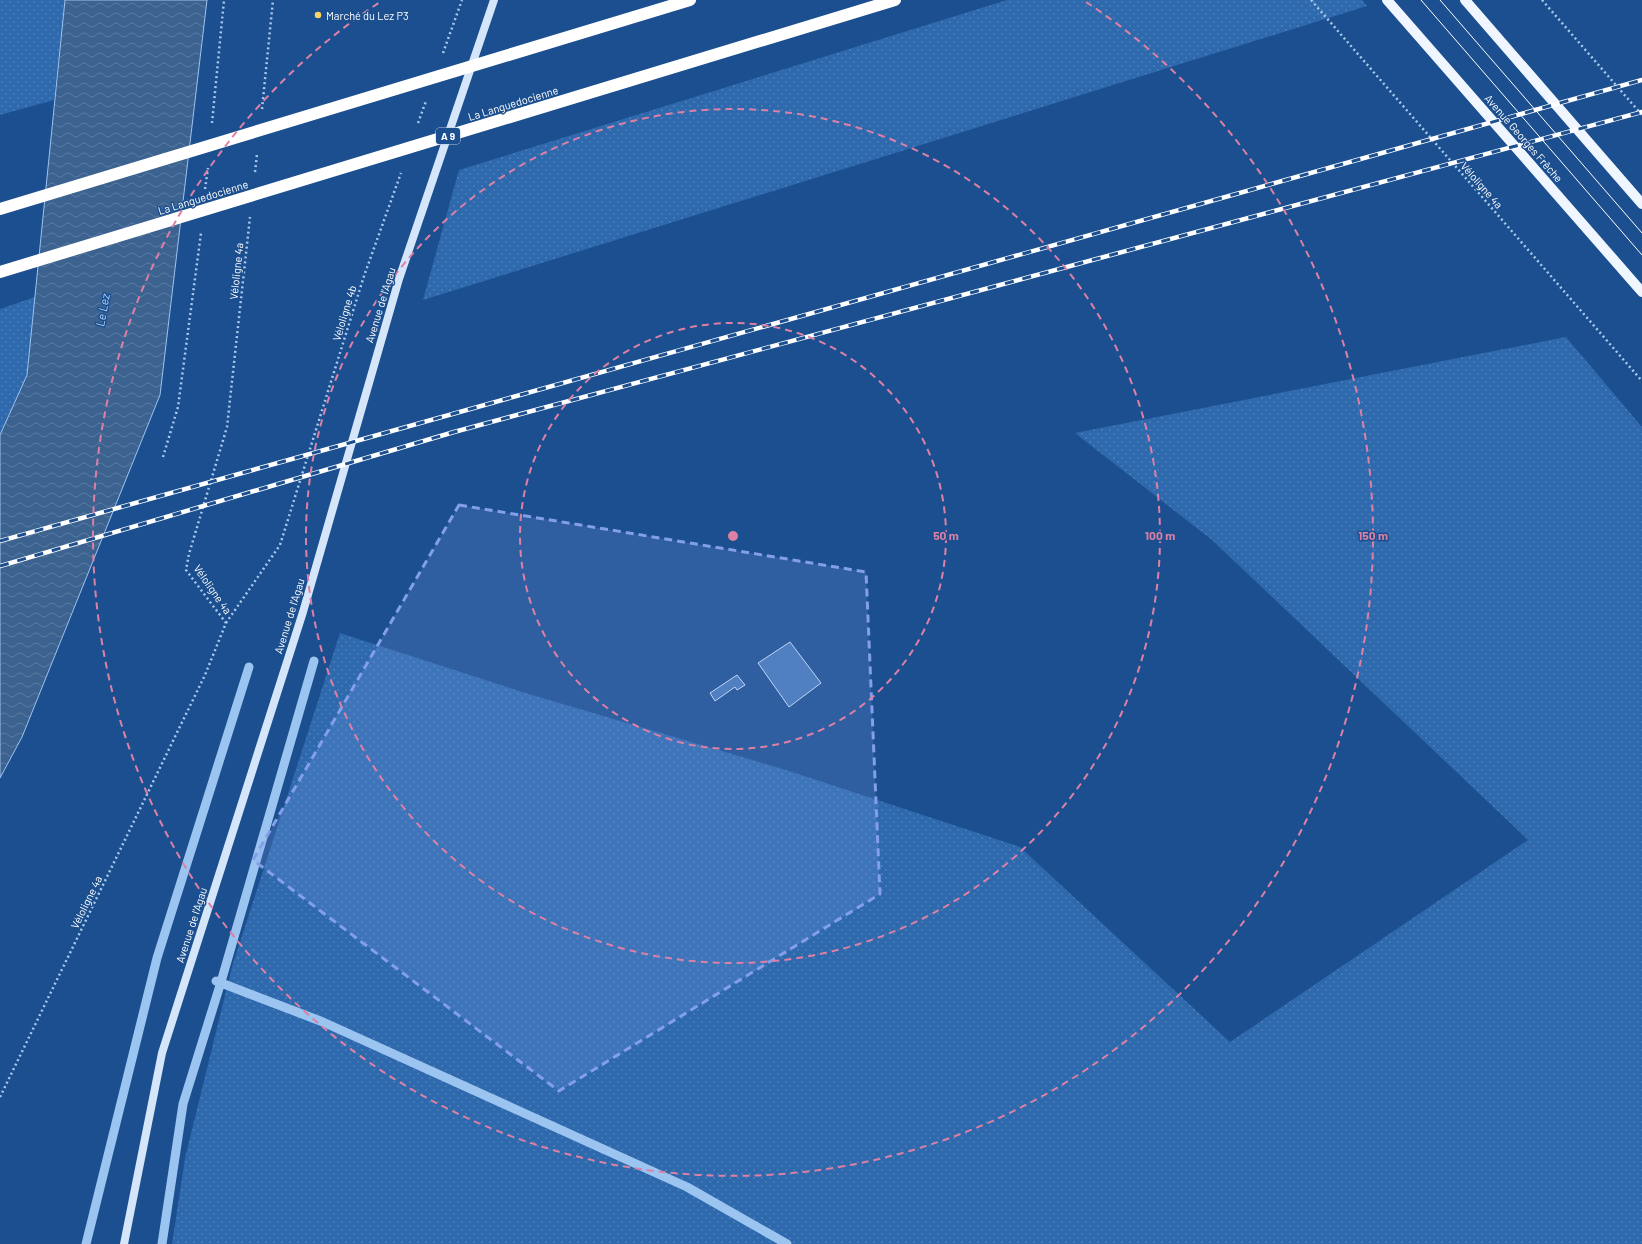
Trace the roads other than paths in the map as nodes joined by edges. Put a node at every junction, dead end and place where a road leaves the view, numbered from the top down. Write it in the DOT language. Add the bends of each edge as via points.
graph roads {
  1 [pos="494,0"];
  2 [pos="690,0"];
  3 [pos="895,0"];
  4 [pos="1387,0"];
  5 [pos="1465,0"];
  6 [pos="1642,204"];
  7 [pos="0,210"];
  8 [pos="0,272"];
  9 [pos="1642,292"];
  10 [pos="124,1244"];
  1 -- 10 [label="street, Avenue de l'Agau" via="399,279 303,612 162,1053"];
  2 -- 7 [label="highway"];
  3 -- 8 [label="highway, La Languedocienne / A 9"];
  4 -- 9 [label="main road, Avenue Georges Frêche"];
  5 -- 6 [label="main road"];
}
